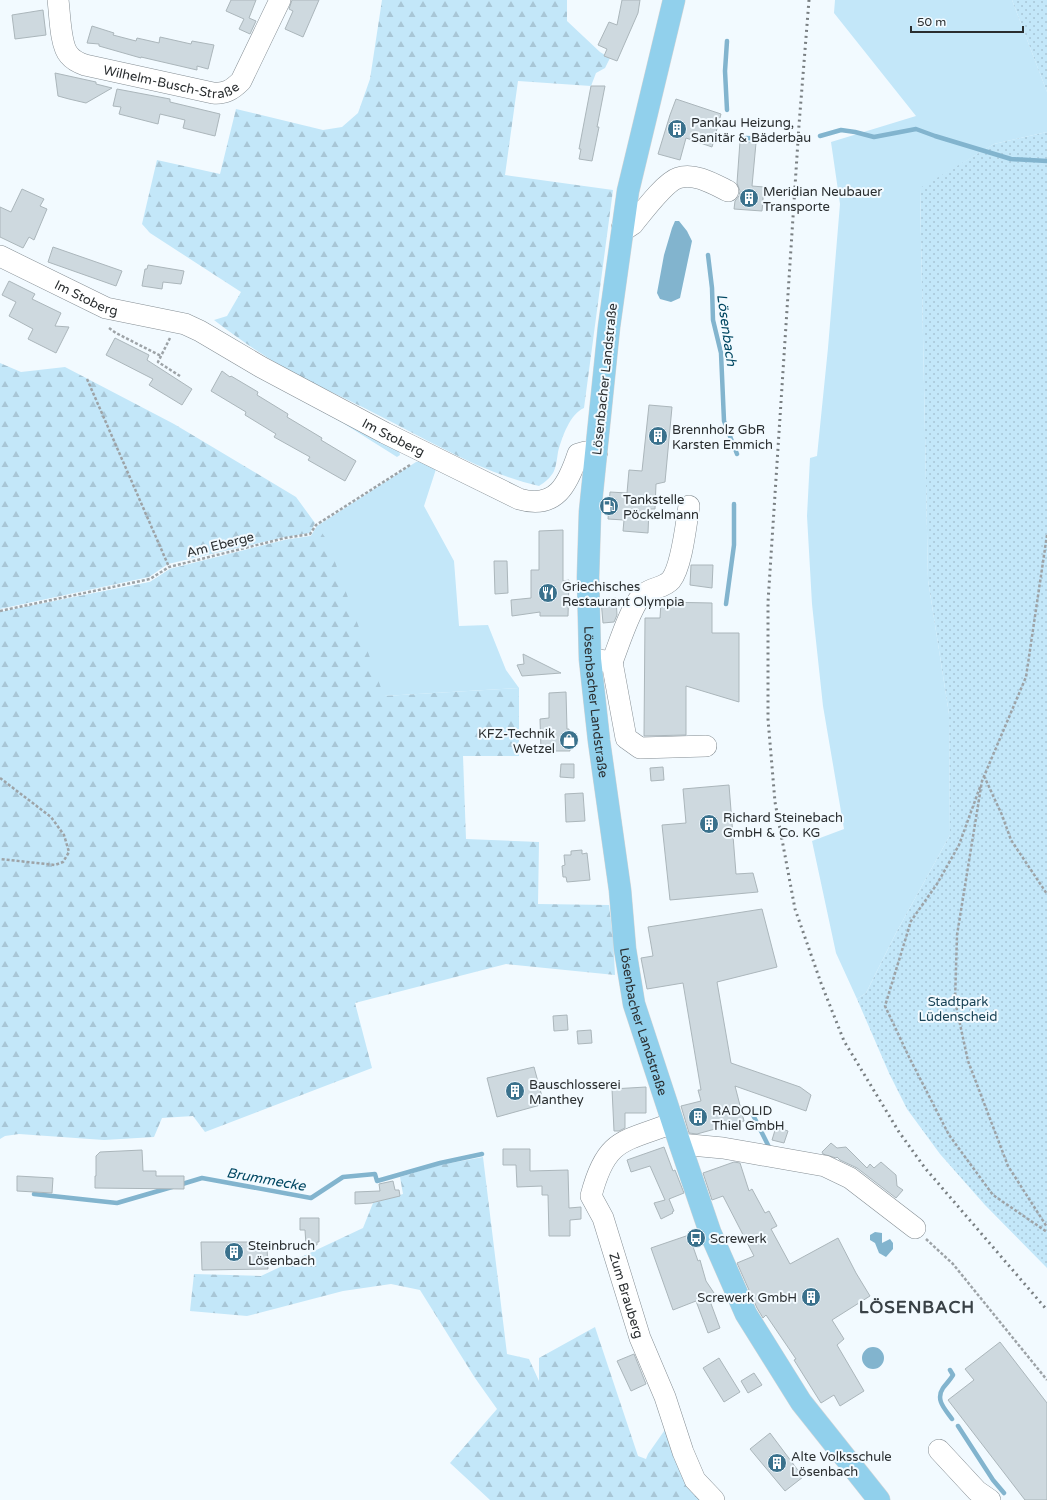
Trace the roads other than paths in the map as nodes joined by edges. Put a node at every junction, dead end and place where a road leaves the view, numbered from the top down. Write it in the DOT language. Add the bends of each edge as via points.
graph roads {
  1 [pos="58,0"];
  2 [pos="280,0"];
  3 [pos="674,0"];
  4 [pos="728,191"];
  5 [pos="622,228"];
  6 [pos="0,256"];
  7 [pos="597,452"];
  8 [pos="689,506"];
  9 [pos="590,659"];
  10 [pos="612,662"];
  11 [pos="706,746"];
  12 [pos="673,1123"];
  13 [pos="680,1144"];
  14 [pos="915,1228"];
  15 [pos="939,1450"];
  16 [pos="714,1500"];
  17 [pos="879,1500"];
  18 [pos="990,1500"];
  1 -- 2 [label="street, Wilhelm-Busch-Straße" via="64,46 69,56 78,62 85,66 221,94 234,89 240,81"];
  3 -- 5 [label="main road, Lösenbacher Landstraße" via="628,191"];
  4 -- 5 [label="street" via="692,176 678,177 660,192 633,224"];
  5 -- 7 [label="main road, Lösenbacher Landstraße" via="606,349"];
  6 -- 7 [label="street, Im Stoberg" via="106,308 179,323 200,331 261,367 518,499 528,502 559,493 570,477 578,454"];
  7 -- 9 [label="main road, Lösenbacher Landstraße" via="590,512"];
  8 -- 10 [label="street" via="678,563 671,579 662,587 643,594 628,619"];
  9 -- 10 [label="street"];
  9 -- 12 [label="main road, Lösenbacher Landstraße" via="634,1004"];
  10 -- 11 [label="street" via="626,738 640,748"];
  12 -- 13 [label="main road, Lösenbacher Landstraße"];
  12 -- 16 [label="street, Zum Brauberg" via="632,1137 616,1146 601,1166 591,1196 603,1218 640,1338 665,1397 683,1452 695,1480"];
  13 -- 14 [label="street" via="723,1148 825,1166 850,1178"];
  13 -- 17 [label="main road, Lösenbacher Landstraße" via="710,1232 746,1314 801,1402"];
  15 -- 18 [label="street" via="977,1491"];
}
